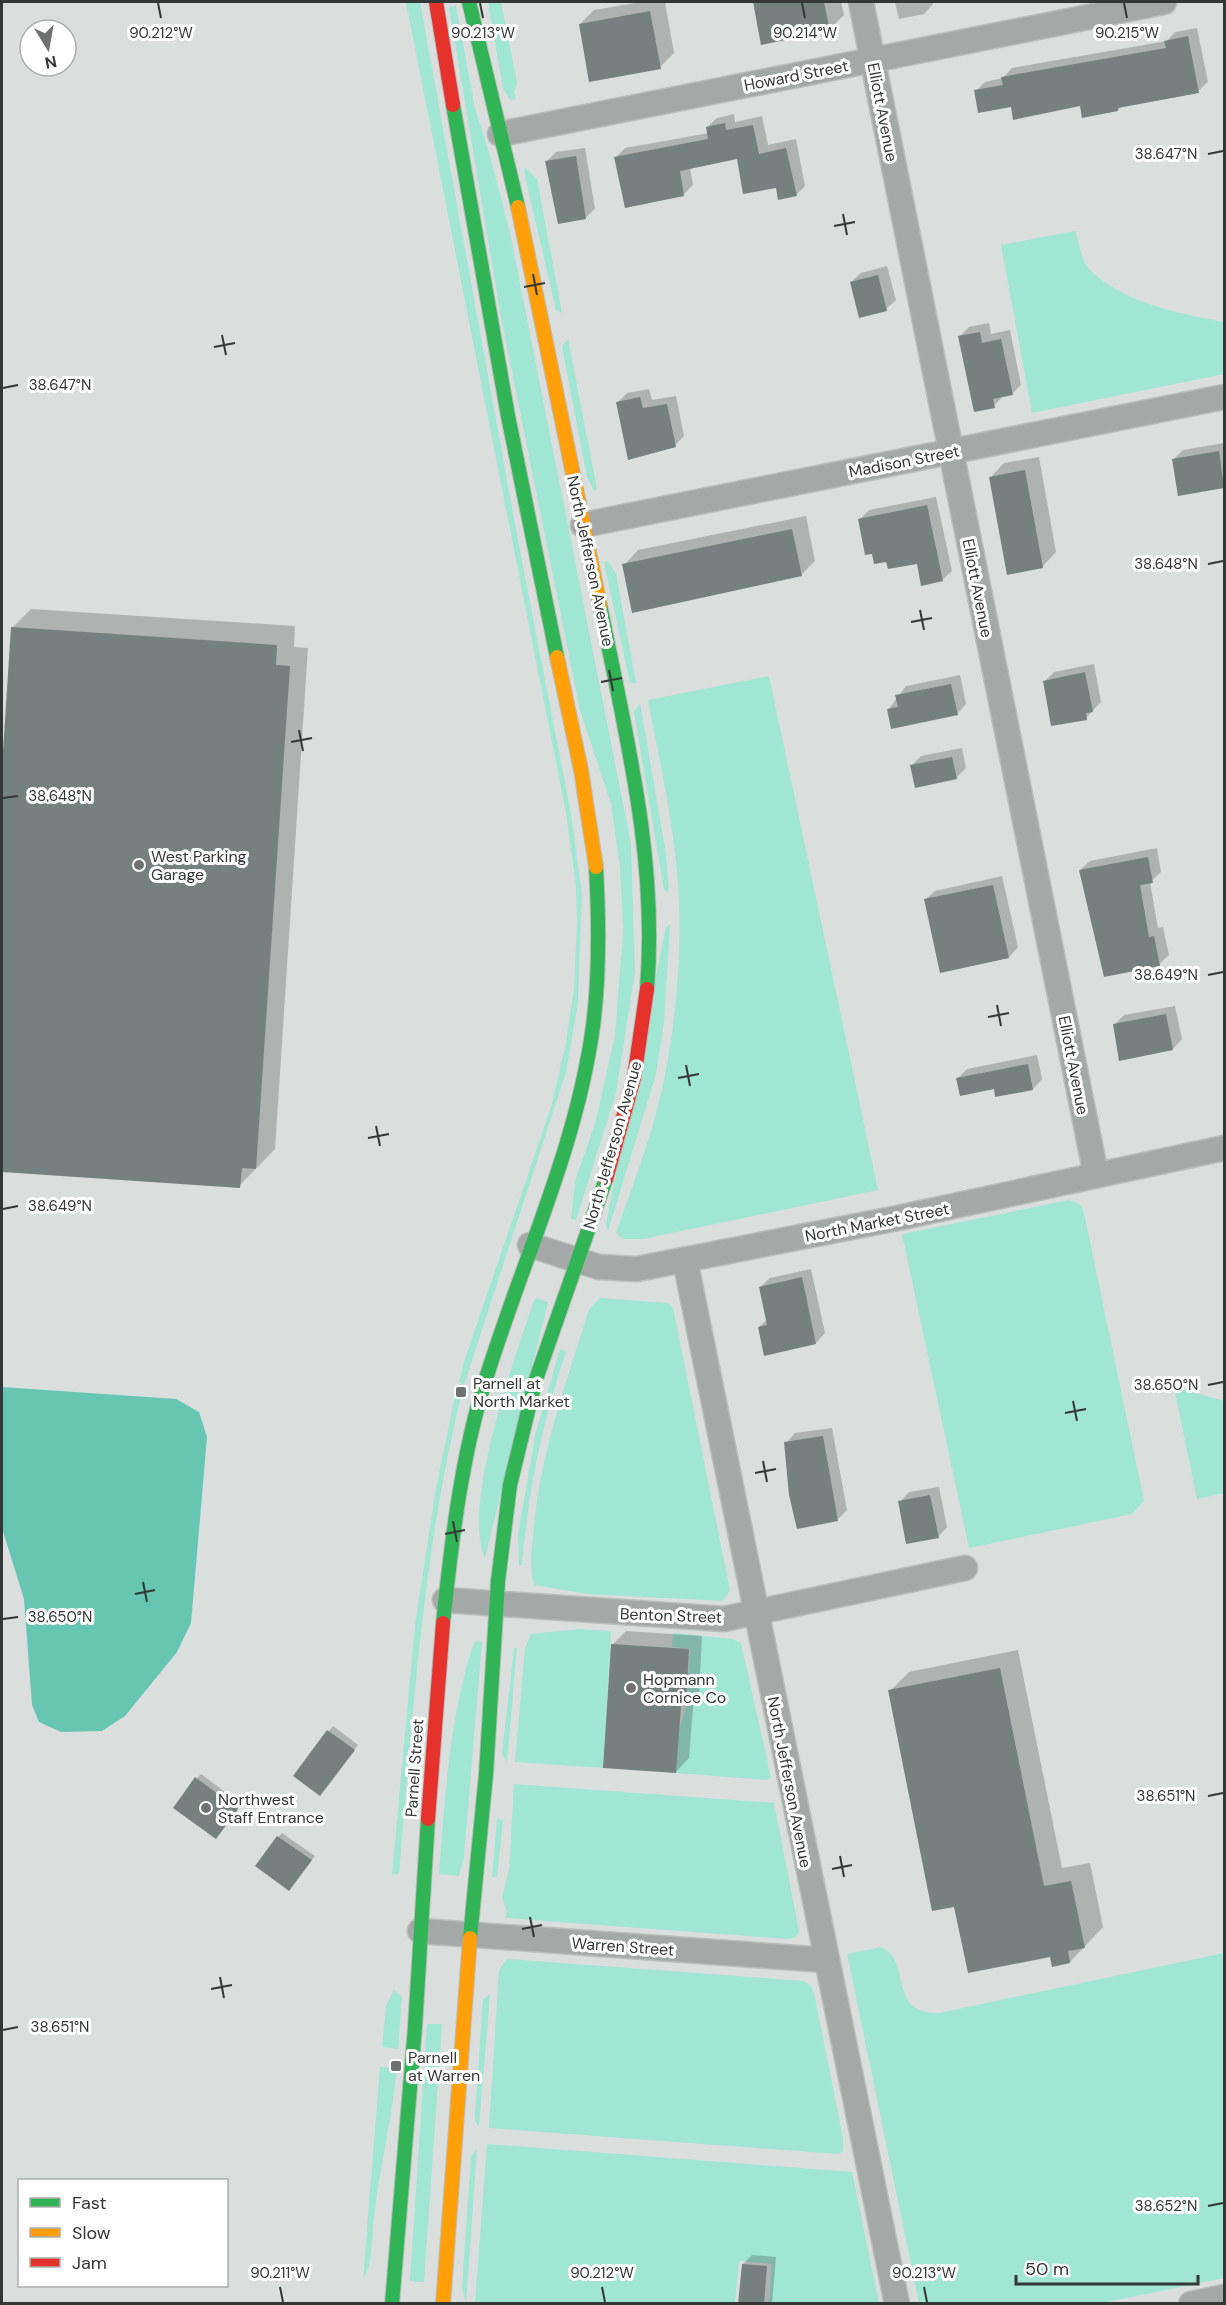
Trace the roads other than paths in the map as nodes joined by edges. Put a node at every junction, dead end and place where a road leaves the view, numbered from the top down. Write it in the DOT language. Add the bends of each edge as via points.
graph roads {
  1 [pos="436,2"];
  2 [pos="469,2"];
  3 [pos="861,2"];
  4 [pos="1164,2"];
  5 [pos="873,60"];
  6 [pos="500,134"];
  7 [pos="1224,397"];
  8 [pos="951,452"];
  9 [pos="583,525"];
  10 [pos="1224,1148"];
  11 [pos="1096,1175"];
  12 [pos="530,1245"];
  13 [pos="685,1260"];
  14 [pos="577,1262"];
  15 [pos="965,1568"];
  16 [pos="445,1600"];
  17 [pos="498,1605"];
  18 [pos="759,1612"];
  19 [pos="420,1931"];
  20 [pos="470,1935"];
  21 [pos="825,1960"];
  22 [pos="1224,2297"];
  23 [pos="392,2304"];
  24 [pos="443,2304"];
  25 [pos="897,2304"];
  26 [pos="1191,2304"];
  1 -- 12 [label="main road" via="483,295 588,807 598,892 597,1002 589,1055 567,1143"];
  2 -- 6 [label="main road, North Jefferson Avenue"];
  3 -- 5 [label="street, Elliott Avenue"];
  4 -- 5 [label="street, Howard Street"];
  5 -- 6 [label="street, Howard Street"];
  5 -- 8 [label="street, Elliott Avenue"];
  6 -- 9 [label="main road, North Jefferson Avenue" via="531,262"];
  7 -- 8 [label="street, Madison Street"];
  8 -- 9 [label="street, Madison Street"];
  8 -- 11 [label="street, Elliott Avenue"];
  9 -- 14 [label="main road, North Jefferson Avenue" via="641,813 647,857 648,919 646,985 634,1077"];
  10 -- 11 [label="street, North Market Street"];
  11 -- 13 [label="street, North Market Street"];
  12 -- 14 [label="street, North Market Street"];
  12 -- 16 [label="main road, Parnell Street" via="467,1454"];
  13 -- 14 [label="street, North Market Street" via="621,1270"];
  13 -- 18 [label="street, North Jefferson Avenue"];
  14 -- 17 [label="main road" via="519,1439 508,1500"];
  15 -- 18 [label="street, Benton Street"];
  16 -- 17 [label="street, Benton Street"];
  16 -- 19 [label="main road, Parnell Street" via="429,1770"];
  17 -- 18 [label="street, Benton Street" via="714,1619"];
  17 -- 20 [label="main road"];
  18 -- 21 [label="street, North Jefferson Avenue"];
  19 -- 20 [label="street, Warren Street"];
  19 -- 23 [label="main road, Parnell Street"];
  20 -- 21 [label="street, Warren Street"];
  20 -- 24 [label="main road"];
  21 -- 25 [label="street, North Jefferson Avenue"];
  22 -- 26 [label="street"];
}
